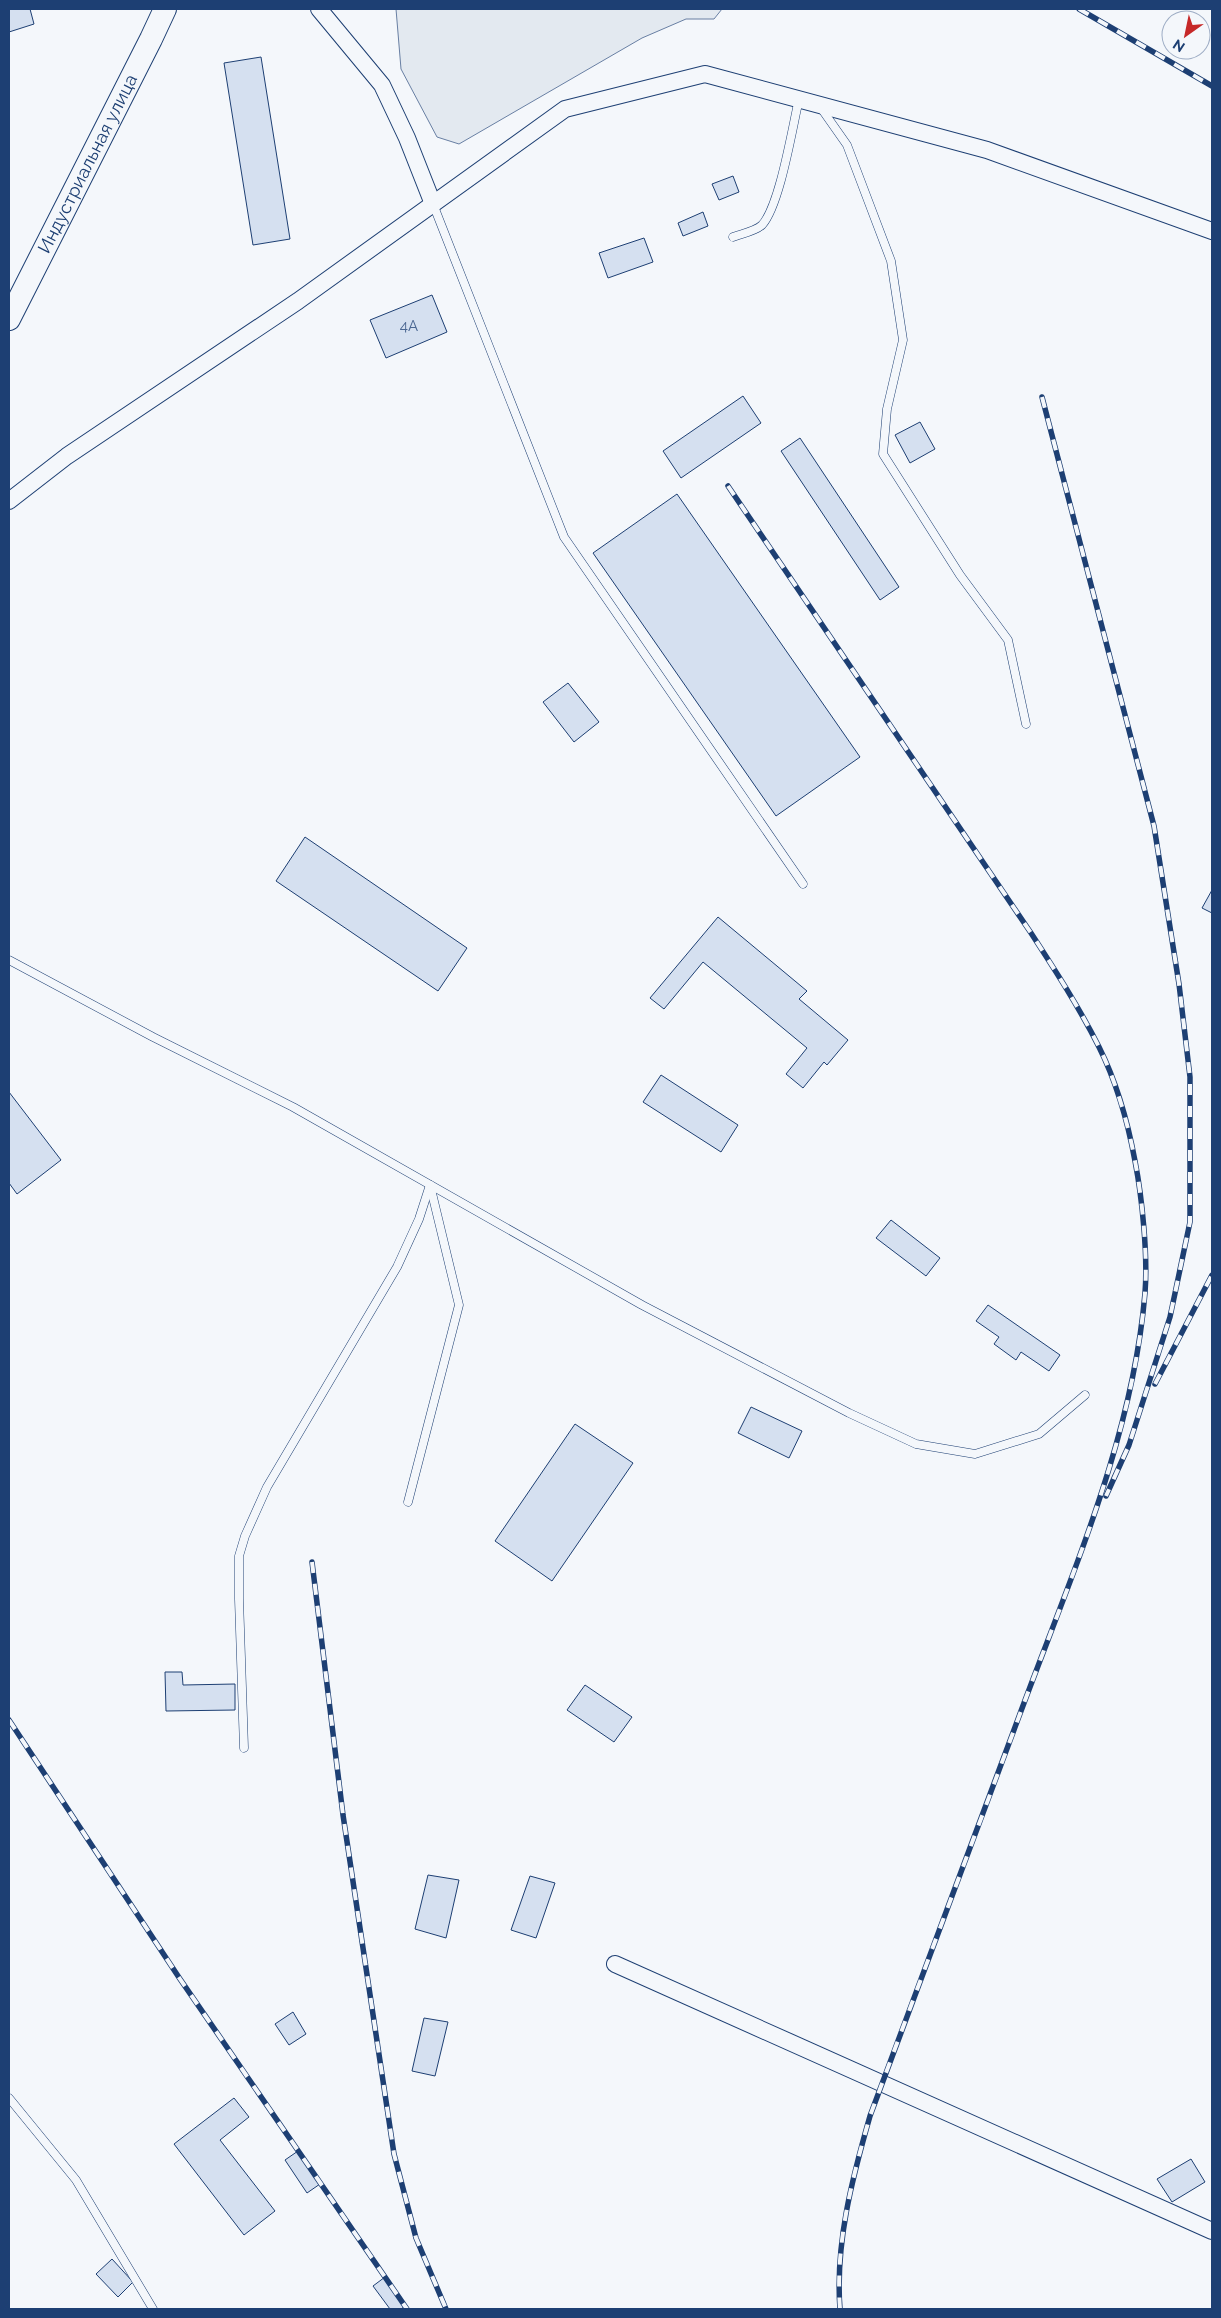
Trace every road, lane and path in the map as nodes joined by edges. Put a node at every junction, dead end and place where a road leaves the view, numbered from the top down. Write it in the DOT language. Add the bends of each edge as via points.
graph roads {
  1 [pos="165,9"];
  2 [pos="319,9"];
  3 [pos="799,99"];
  4 [pos="819,105"];
  5 [pos="433,204"];
  6 [pos="1212,231"];
  7 [pos="733,237"];
  8 [pos="9,319"];
  9 [pos="9,501"];
  10 [pos="1026,724"];
  11 [pos="803,884"];
  12 [pos="9,960"];
  13 [pos="430,1185"];
  14 [pos="1085,1394"];
  15 [pos="408,1502"];
  16 [pos="244,1748"];
  17 [pos="615,1964"];
  18 [pos="9,2098"];
  19 [pos="1212,2231"];
  20 [pos="153,2309"];
  1 -- 8 [label="main road, Индустриальная улица"];
  2 -- 5 [label="street" via="382,85"];
  3 -- 4 [label="street"];
  3 -- 5 [label="street" via="705,74 565,109"];
  3 -- 7 [label="lane" via="777,194 766,218 761,227"];
  4 -- 6 [label="street" via="987,150"];
  4 -- 10 [label="lane" via="847,145 891,261 903,340 887,409 883,454 960,575 1008,640"];
  5 -- 9 [label="street" via="298,301 67,456"];
  5 -- 11 [label="lane" via="564,537"];
  12 -- 13 [label="lane" via="294,1107"];
  13 -- 14 [label="lane" via="642,1305 849,1413 916,1444 975,1454 1039,1434"];
  13 -- 15 [label="lane" via="459,1305"];
  13 -- 16 [label="lane" via="419,1219 396,1267 267,1487 245,1536 239,1556 238,1598"];
  17 -- 19 [label="street"];
  18 -- 20 [label="lane" via="76,2180"];
}
